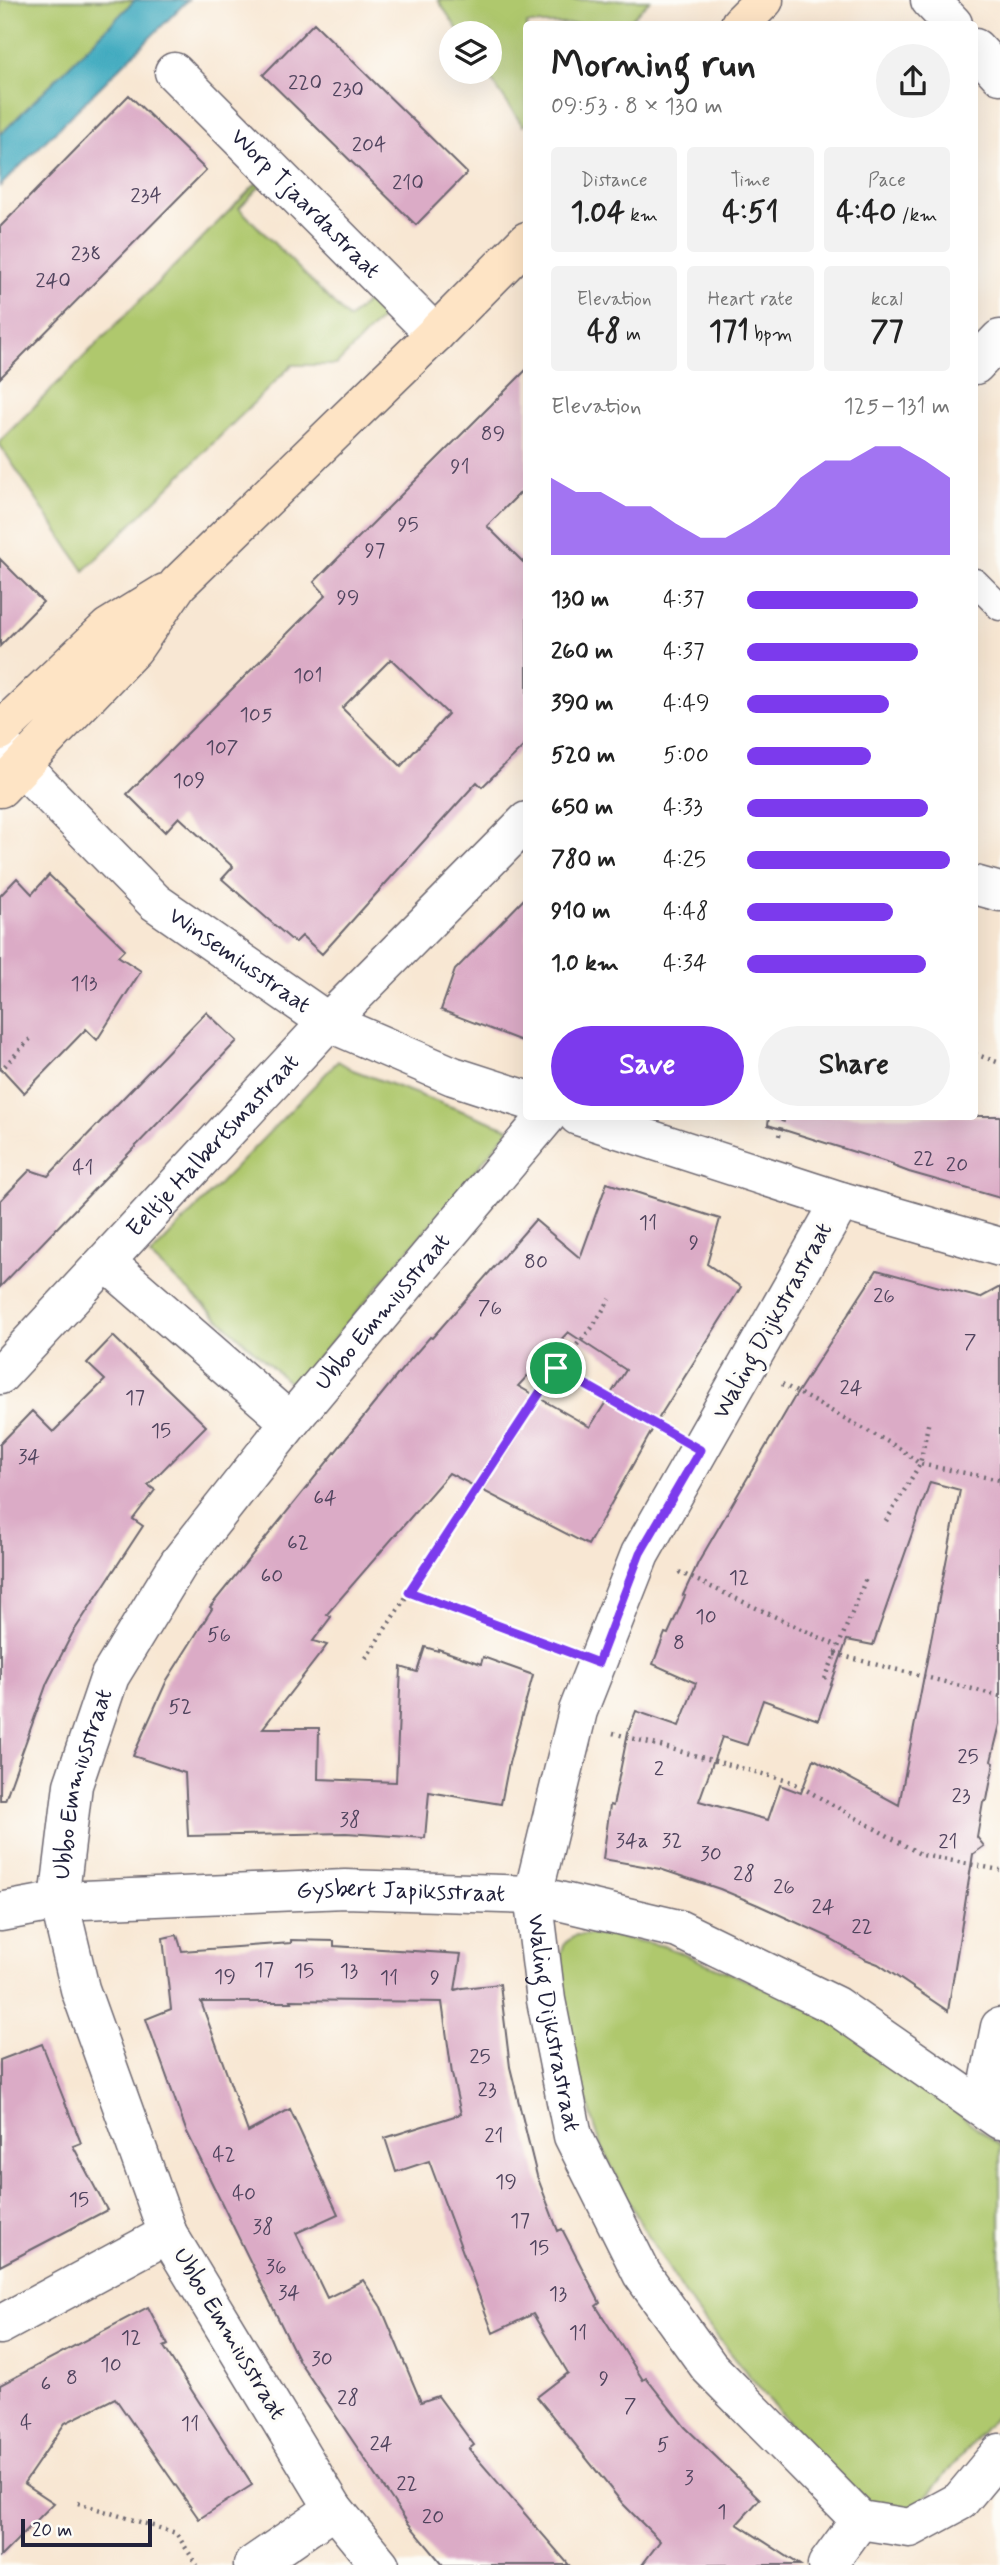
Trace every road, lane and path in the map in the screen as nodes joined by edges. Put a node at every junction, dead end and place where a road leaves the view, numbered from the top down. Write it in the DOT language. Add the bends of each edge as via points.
graph roads {
  1 [pos="764,0"];
  2 [pos="930,0"];
  3 [pos="743,21"];
  4 [pos="950,21"];
  5 [pos="978,51"];
  6 [pos="174,72"];
  7 [pos="1000,75"];
  8 [pos="523,245"];
  9 [pos="435,334"];
  10 [pos="1000,339"];
  11 [pos="978,362"];
  12 [pos="178,584"];
  13 [pos="978,585"];
  14 [pos="1000,607"];
  15 [pos="0,731"];
  16 [pos="7,766"];
  17 [pos="523,825"];
  18 [pos="978,886"];
  19 [pos="1000,892"];
  20 [pos="328,1023"];
  21 [pos="30,1039"];
  22 [pos="978,1056"];
  23 [pos="1000,1063"];
  24 [pos="0,1071"];
  25 [pos="523,1099"];
  26 [pos="545,1120"];
  27 [pos="590,1120"];
  28 [pos="841,1201"];
  29 [pos="1000,1247"];
  30 [pos="106,1262"];
  31 [pos="610,1299"];
  32 [pos="748,1366"];
  33 [pos="556,1368"];
  34 [pos="0,1375"];
  35 [pos="929,1420"];
  36 [pos="290,1422"];
  37 [pos="700,1450"];
  38 [pos="920,1464"];
  39 [pos="1000,1480"];
  40 [pos="886,1521"];
  41 [pos="640,1553"];
  42 [pos="867,1576"];
  43 [pos="409,1592"];
  44 [pos="838,1646"];
  45 [pos="835,1654"];
  46 [pos="366,1658"];
  47 [pos="598,1663"];
  48 [pos="825,1679"];
  49 [pos="1000,1696"];
  50 [pos="575,1723"];
  51 [pos="1000,1870"];
  52 [pos="533,1895"];
  53 [pos="59,1901"];
  54 [pos="0,1912"];
  55 [pos="1000,2028"];
  56 [pos="992,2114"];
  57 [pos="168,2234"];
  58 [pos="0,2325"];
  59 [pos="1000,2453"];
  60 [pos="78,2503"];
  61 [pos="334,2509"];
  62 [pos="860,2521"];
  63 [pos="197,2565"];
  64 [pos="253,2565"];
  65 [pos="380,2565"];
  66 [pos="827,2565"];
  1 -- 3 [label="main road"];
  2 -- 4 [label="street"];
  5 -- 7 [label="street"];
  6 -- 9 [label="street, Worp Tjaardastraat"];
  8 -- 9 [label="main road"];
  9 -- 12 [label="main road"];
  10 -- 11 [label="street"];
  12 -- 15 [label="main road" via="108,628"];
  12 -- 16 [label="main road" via="134,648"];
  13 -- 14 [label="lane"];
  16 -- 20 [label="street, Winsemiusstraat" via="155,902"];
  17 -- 20 [label="street, Eeltje Halbertsmastraat"];
  18 -- 19 [label="street"];
  20 -- 25 [label="street, Winsemiusstraat" via="453,1076"];
  20 -- 30 [label="street, Eeltje Halbertsmastraat"];
  21 -- 24 [label="path"];
  22 -- 23 [label="path"];
  26 -- 36 [label="street, Ubbo Emmiusstraat"];
  27 -- 28 [label="street"];
  28 -- 29 [label="street"];
  28 -- 32 [label="street, Waling Dijkstrastraat"];
  30 -- 34 [label="street, Eeltje Halbertsmastraat"];
  30 -- 36 [label="street"];
  31 -- 33 [label="path" via="591,1329"];
  32 -- 37 [label="street, Waling Dijkstrastraat"];
  32 -- 38 [label="path" via="899,1448"];
  33 -- 37 [label="path"];
  33 -- 43 [label="path"];
  35 -- 38 [label="path"];
  36 -- 53 [label="street, Ubbo Emmiusstraat" via="179,1563 110,1676 74,1785"];
  37 -- 41 [label="street, Waling Dijkstrastraat"];
  38 -- 39 [label="path"];
  38 -- 40 [label="path"];
  41 -- 44 [label="path"];
  41 -- 47 [label="street, Waling Dijkstrastraat"];
  42 -- 44 [label="path"];
  43 -- 46 [label="path"];
  43 -- 47 [label="path"];
  44 -- 45 [label="path"];
  45 -- 48 [label="path"];
  45 -- 49 [label="path"];
  47 -- 50 [label="street, Waling Dijkstrastraat"];
  50 -- 51 [label="path" via="792,1782 922,1855"];
  50 -- 52 [label="street, Waling Dijkstrastraat"];
  52 -- 53 [label="street, Gysbert Japiksstraat" via="345,1889"];
  52 -- 56 [label="street, Gysbert Japiksstraat" via="678,1930 836,2006"];
  52 -- 62 [label="street, Waling Dijkstrastraat" via="546,2000 573,2136 642,2274 709,2367"];
  53 -- 54 [label="street, Gysbert Japiksstraat"];
  53 -- 57 [label="street, Ubbo Emmiusstraat" via="80,1989"];
  55 -- 56 [label="street"];
  57 -- 58 [label="street"];
  57 -- 61 [label="street, Ubbo Emmiusstraat"];
  59 -- 62 [label="street" via="960,2501 910,2528"];
  60 -- 63 [label="path" via="176,2533"];
  61 -- 64 [label="street"];
  61 -- 65 [label="street, Ubbo Emmiusstraat"];
  62 -- 66 [label="street"];
}
